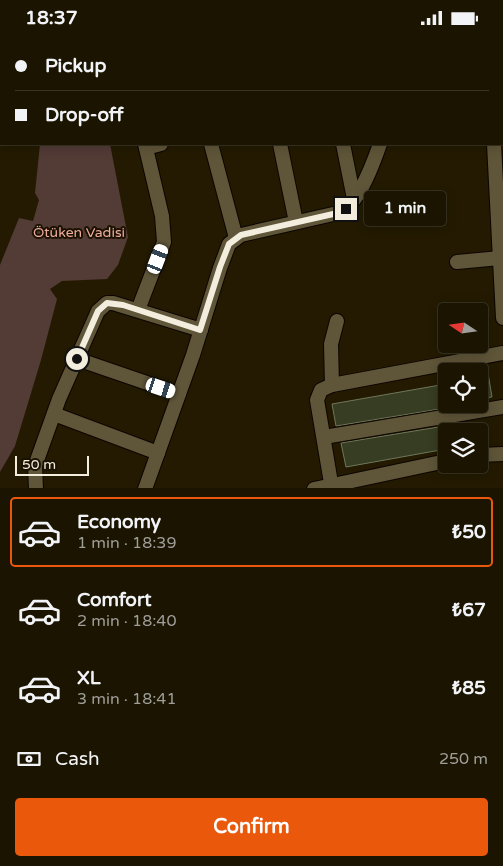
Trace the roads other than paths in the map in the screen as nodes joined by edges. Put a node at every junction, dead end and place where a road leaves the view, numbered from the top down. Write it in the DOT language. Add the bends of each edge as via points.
graph roads {
  1 [pos="211,145"];
  2 [pos="280,145"];
  3 [pos="343,145"];
  4 [pos="380,145"];
  5 [pos="494,145"];
  6 [pos="145,146"];
  7 [pos="500,197"];
  8 [pos="354,199"];
  9 [pos="296,222"];
  10 [pos="236,238"];
  11 [pos="500,258"];
  12 [pos="457,261"];
  13 [pos="138,310"];
  14 [pos="503,318"];
  15 [pos="337,321"];
  16 [pos="200,330"];
  17 [pos="503,353"];
  18 [pos="77,359"];
  19 [pos="332,385"];
  20 [pos="179,394"];
  21 [pos="503,407"];
  22 [pos="54,414"];
  23 [pos="324,437"];
  24 [pos="158,453"];
  25 [pos="503,454"];
  26 [pos="488,455"];
  27 [pos="438,463"];
  28 [pos="332,487"];
  29 [pos="36,488"];
  30 [pos="145,488"];
  1 -- 10 [label="street"];
  2 -- 9 [label="street"];
  3 -- 8 [label="street"];
  4 -- 8 [label="street" via="372,168"];
  5 -- 7 [label="street"];
  6 -- 13 [label="street" via="162,216 164,242"];
  7 -- 11 [label="street"];
  8 -- 9 [label="street" via="342,212"];
  9 -- 10 [label="street"];
  10 -- 16 [label="street" via="229,244 220,267"];
  11 -- 12 [label="street"];
  11 -- 14 [label="street"];
  13 -- 16 [label="street"];
  13 -- 18 [label="street" via="107,303 98,311"];
  15 -- 19 [label="street" via="331,344"];
  16 -- 20 [label="street"];
  17 -- 19 [label="street"];
  18 -- 20 [label="street"];
  18 -- 22 [label="street"];
  19 -- 23 [label="street" via="321,390 317,400"];
  20 -- 24 [label="street"];
  21 -- 23 [label="street"];
  22 -- 24 [label="street"];
  22 -- 29 [label="street" via="35,466"];
  23 -- 28 [label="street"];
  24 -- 30 [label="street"];
  25 -- 26 [label="street"];
  27 -- 28 [label="street"];
}
